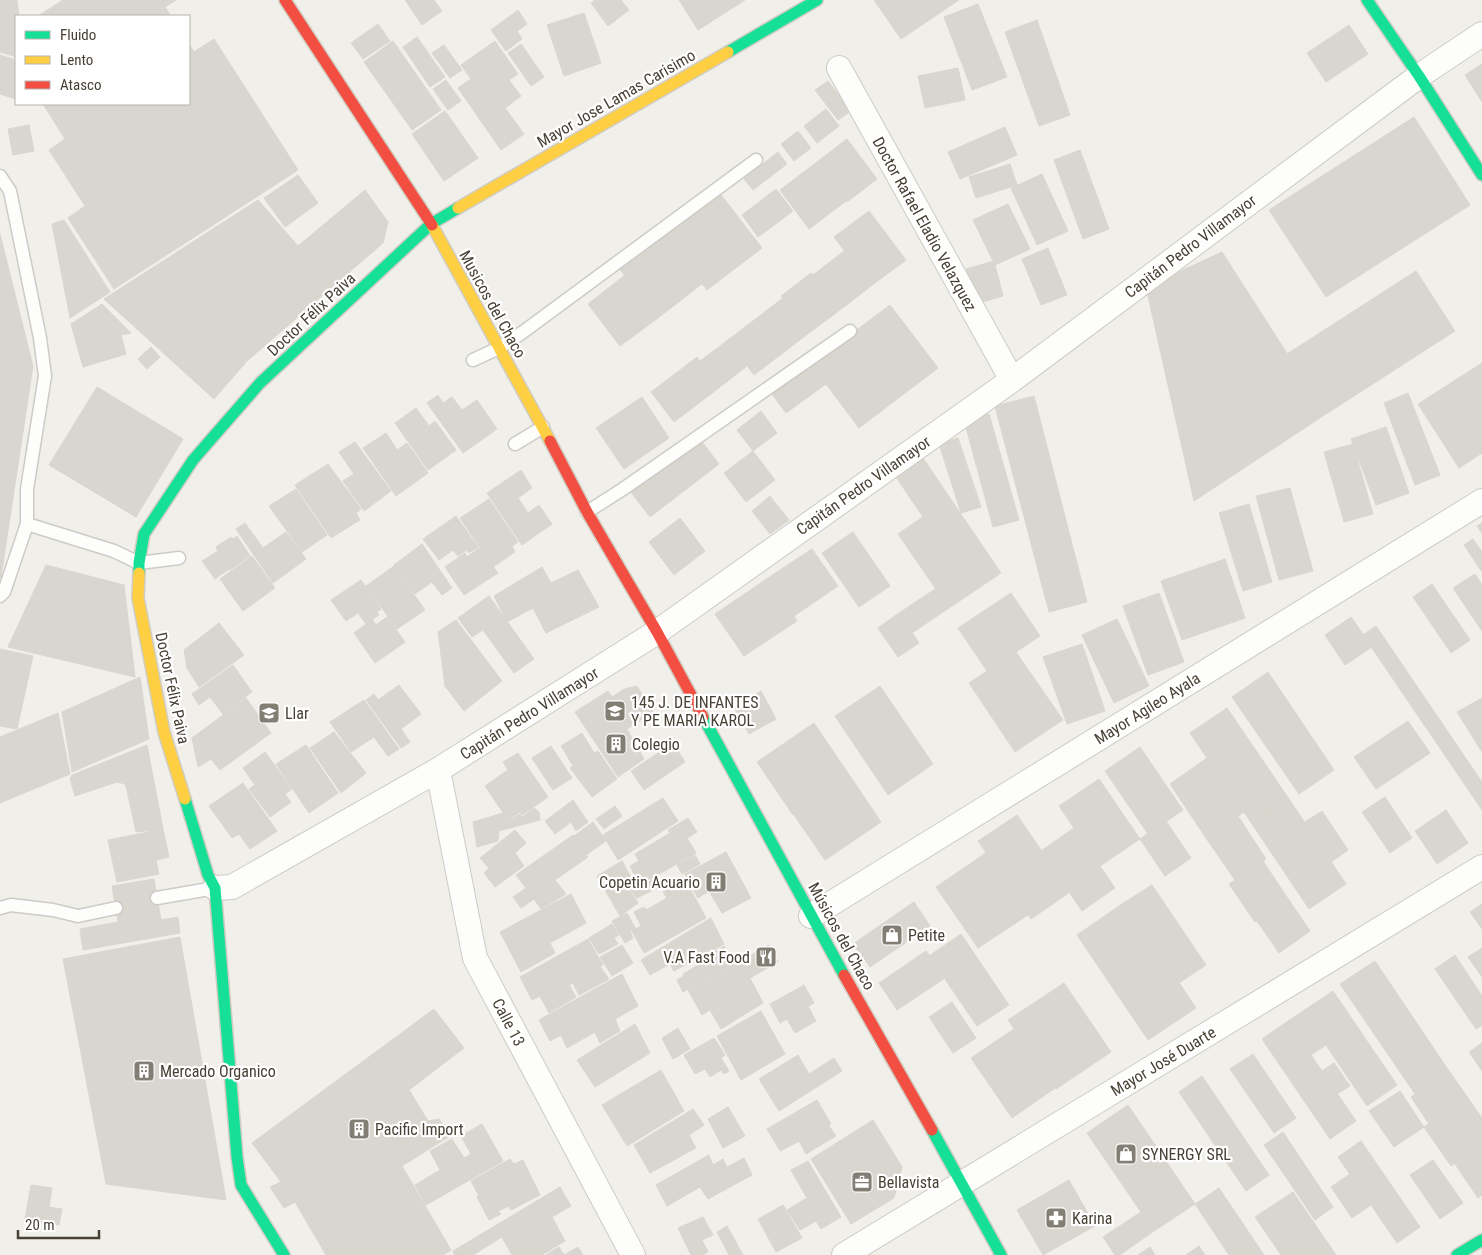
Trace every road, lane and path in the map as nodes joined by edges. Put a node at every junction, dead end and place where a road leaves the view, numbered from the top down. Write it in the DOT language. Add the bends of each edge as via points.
graph roads {
  1 [pos="285,0"];
  2 [pos="1367,0"];
  3 [pos="810,2"];
  4 [pos="1482,34"];
  5 [pos="839,68"];
  6 [pos="1419,76"];
  7 [pos="756,160"];
  8 [pos="1482,175"];
  9 [pos="0,176"];
  10 [pos="432,224"];
  11 [pos="850,331"];
  12 [pos="499,348"];
  13 [pos="473,360"];
  14 [pos="1012,380"];
  15 [pos="543,426"];
  16 [pos="515,444"];
  17 [pos="1482,501"];
  18 [pos="588,512"];
  19 [pos="27,524"];
  20 [pos="179,558"];
  21 [pos="139,564"];
  22 [pos="0,596"];
  23 [pos="657,632"];
  24 [pos="438,770"];
  25 [pos="1482,867"];
  26 [pos="215,888"];
  27 [pos="157,898"];
  28 [pos="0,908"];
  29 [pos="116,908"];
  30 [pos="811,916"];
  31 [pos="962,1183"];
  32 [pos="1482,1240"];
  33 [pos="284,1255"];
  34 [pos="633,1255"];
  35 [pos="844,1255"];
  36 [pos="1001,1255"];
  37 [pos="1457,1255"];
  1 -- 10 [label="street, Musicos del Chaco"];
  2 -- 6 [label="street"];
  3 -- 10 [label="street, Mayor Jose Lamas Carisimo"];
  4 -- 6 [label="street, Capitán Pedro Villamayor"];
  5 -- 14 [label="street, Doctor Rafael Eladio Velazquez"];
  6 -- 8 [label="street"];
  6 -- 14 [label="street, Capitán Pedro Villamayor"];
  7 -- 12 [label="lane"];
  9 -- 19 [label="lane" via="10,191 45,376 27,489"];
  10 -- 12 [label="street, Musicos del Chaco"];
  10 -- 21 [label="street, Doctor Félix Paiva" via="260,383 193,460 144,534"];
  11 -- 18 [label="lane"];
  12 -- 13 [label="lane"];
  12 -- 15 [label="street, Musicos del Chaco"];
  14 -- 23 [label="street, Capitán Pedro Villamayor"];
  15 -- 16 [label="lane"];
  15 -- 18 [label="street, Musicos del Chaco"];
  17 -- 30 [label="street, Mayor Agileo Ayala"];
  18 -- 23 [label="street, Musicos del Chaco"];
  19 -- 21 [label="lane" via="114,551"];
  19 -- 22 [label="lane"];
  20 -- 21 [label="lane"];
  21 -- 26 [label="street, Doctor Félix Paiva" via="138,598 164,732 208,875"];
  23 -- 24 [label="street, Capitán Pedro Villamayor"];
  23 -- 30 [label="street, Músicos del Chaco"];
  24 -- 26 [label="street, Capitán Pedro Villamayor" via="232,887"];
  24 -- 34 [label="street, Calle 13" via="475,958"];
  25 -- 31 [label="street, Mayor José Duarte"];
  26 -- 27 [label="lane"];
  26 -- 33 [label="street, Doctor Félix Paiva" via="242,1185"];
  28 -- 29 [label="lane" via="10,905 78,916"];
  30 -- 31 [label="street, Músicos del Chaco"];
  31 -- 35 [label="street, Mayor José Duarte"];
  31 -- 36 [label="street, Músicos del Chaco"];
  32 -- 37 [label="street"];
}
